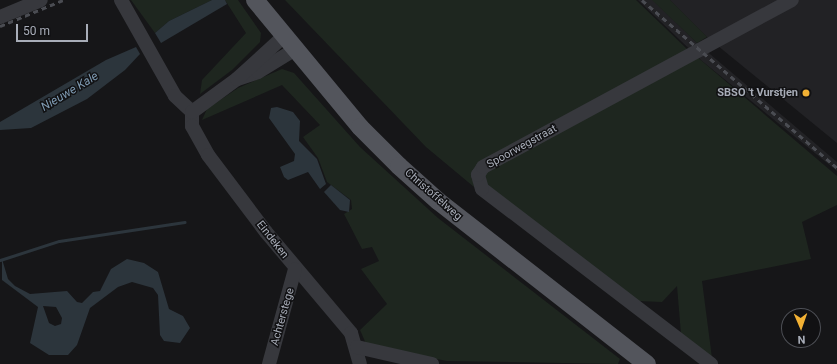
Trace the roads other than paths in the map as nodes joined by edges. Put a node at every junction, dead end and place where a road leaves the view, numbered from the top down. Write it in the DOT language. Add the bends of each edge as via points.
graph roads {
  1 [pos="41,0"];
  2 [pos="121,0"];
  3 [pos="255,0"];
  4 [pos="792,0"];
  5 [pos="0,17"];
  6 [pos="288,43"];
  7 [pos="192,112"];
  8 [pos="295,269"];
  9 [pos="357,347"];
  10 [pos="648,362"];
  11 [pos="269,364"];
  12 [pos="360,364"];
  13 [pos="432,364"];
  14 [pos="711,364"];
  1 -- 5 [label="street"];
  2 -- 7 [label="street" via="175,96"];
  3 -- 6 [label="main road, Christoffelweg"];
  4 -- 14 [label="street, Spoorwegstraat" via="490,163 478,175 482,189"];
  6 -- 7 [label="street"];
  6 -- 10 [label="main road, Christoffelweg" via="360,127 438,201"];
  7 -- 8 [label="street, Eindeken" via="192,126 208,155"];
  8 -- 9 [label="street, Eindeken" via="351,333"];
  8 -- 11 [label="street, Achterstege"];
  9 -- 12 [label="street, Eindeken"];
  9 -- 13 [label="street"];
}
